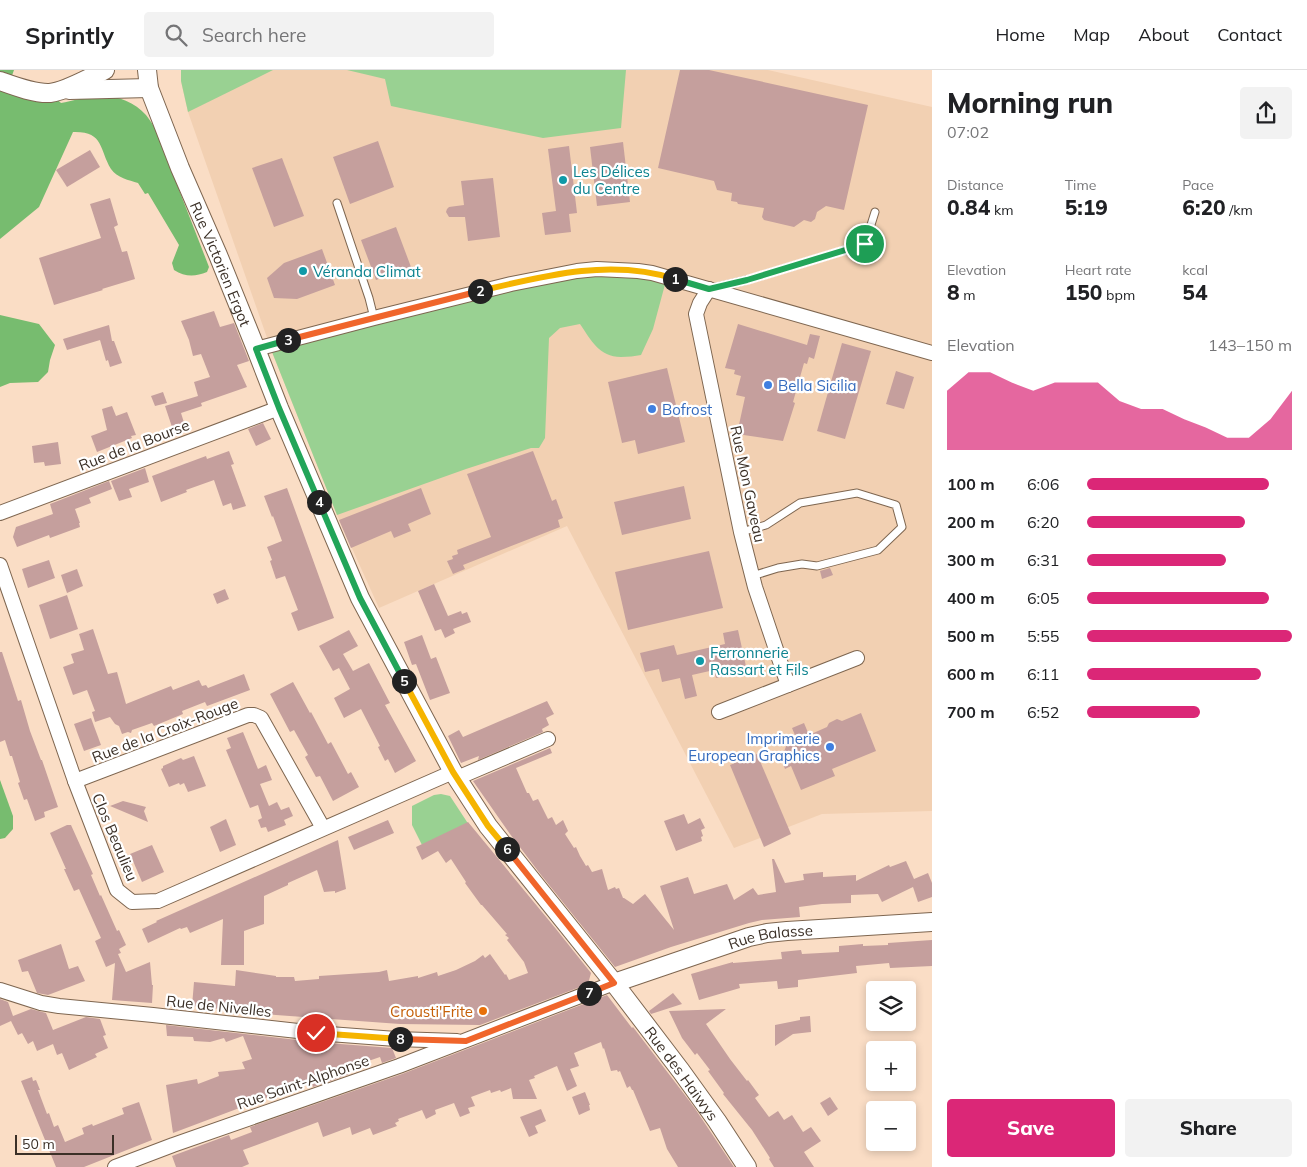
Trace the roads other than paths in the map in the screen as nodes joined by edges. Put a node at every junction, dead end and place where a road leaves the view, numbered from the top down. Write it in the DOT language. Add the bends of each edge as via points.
graph roads {
  1 [pos="105,70"];
  2 [pos="147,70"];
  3 [pos="0,81"];
  4 [pos="149,88"];
  5 [pos="61,90"];
  6 [pos="337,203"];
  7 [pos="875,212"];
  8 [pos="709,289"];
  9 [pos="374,318"];
  10 [pos="256,349"];
  11 [pos="932,353"];
  12 [pos="279,408"];
  13 [pos="0,513"];
  14 [pos="741,532"];
  15 [pos="0,565"];
  16 [pos="752,576"];
  17 [pos="857,658"];
  18 [pos="788,685"];
  19 [pos="719,712"];
  20 [pos="548,739"];
  21 [pos="455,775"];
  22 [pos="75,781"];
  23 [pos="323,828"];
  24 [pos="932,922"];
  25 [pos="614,983"];
  26 [pos="0,990"];
  27 [pos="466,1041"];
  28 [pos="115,1167"];
  29 [pos="747,1167"];
  1 -- 5 [label="street"];
  2 -- 4 [label="street, Rue Victorien Ergot"];
  3 -- 5 [label="street" via="42,92"];
  4 -- 5 [label="street"];
  4 -- 10 [label="street, Rue Victorien Ergot"];
  6 -- 9 [label="lane"];
  7 -- 8 [label="lane" via="865,244"];
  8 -- 9 [label="street" via="652,272 596,269 510,284"];
  8 -- 11 [label="street"];
  8 -- 14 [label="street, Rue Mon Gaveau" via="696,314"];
  9 -- 10 [label="street"];
  10 -- 12 [label="street, Rue Victorien Ergot"];
  12 -- 13 [label="street, Rue de la Bourse"];
  12 -- 21 [label="street, Rue Victorien Ergot" via="360,598"];
  14 -- 16 [label="street, Rue Mon Gaveau"];
  14 -- 16 [label="lane" via="766,525 800,502 857,493 896,505 902,527 878,550 817,566 802,564"];
  15 -- 22 [label="street, Clos Beaulieu"];
  16 -- 18 [label="street, Rue Mon Gaveau"];
  17 -- 18 [label="street"];
  18 -- 19 [label="street"];
  20 -- 21 [label="street"];
  21 -- 23 [label="street, Clos Beaulieu"];
  21 -- 25 [label="street, Rue Victorien Ergot" via="488,826"];
  22 -- 23 [label="street, Rue de la Croix-Rouge" via="254,715 261,718"];
  22 -- 23 [label="street, Clos Beaulieu" via="117,890 132,902 158,901"];
  24 -- 25 [label="street, Rue Balasse" via="767,933"];
  25 -- 27 [label="street, Rue Saint-Alphonse"];
  25 -- 29 [label="street, Rue des Haiwys" via="686,1078"];
  26 -- 27 [label="street, Rue de Nivelles" via="59,1006 316,1033"];
  27 -- 28 [label="street, Rue Saint-Alphonse"];
}
